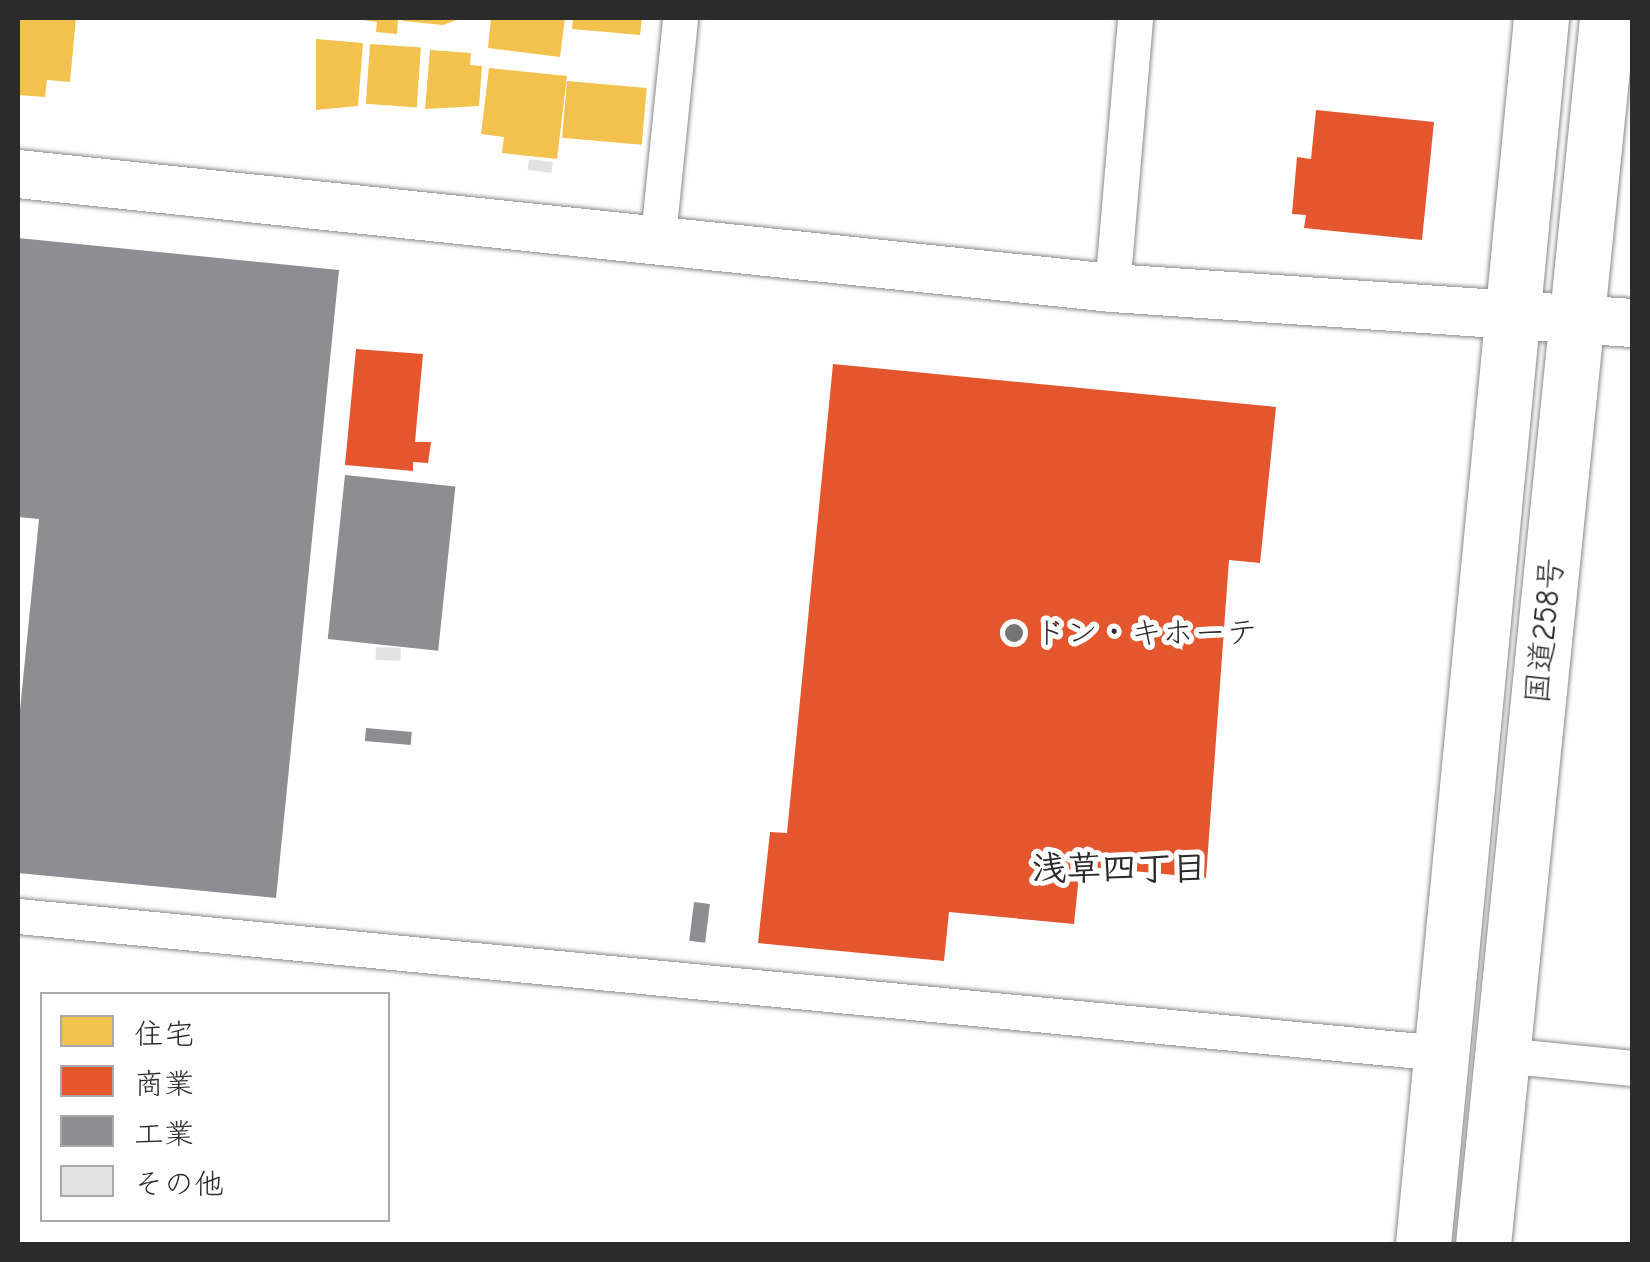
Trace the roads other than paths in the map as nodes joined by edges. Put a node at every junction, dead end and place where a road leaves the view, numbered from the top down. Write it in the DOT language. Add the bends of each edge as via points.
graph roads {
  1 [pos="680,18"];
  2 [pos="1135,18"];
  3 [pos="1541,18"];
  4 [pos="1607,18"];
  5 [pos="18,174"];
  6 [pos="658,236"];
  7 [pos="1112,288"];
  8 [pos="1576,318"];
  9 [pos="1511,321"];
  10 [pos="1632,323"];
  11 [pos="18,916"];
  12 [pos="1442,1052"];
  13 [pos="1502,1055"];
  14 [pos="1632,1068"];
  15 [pos="1423,1244"];
  16 [pos="1483,1244"];
  1 -- 6 [label="street"];
  2 -- 7 [label="street"];
  3 -- 9 [label="highway, 国道258号"];
  4 -- 8 [label="highway, 国道258号"];
  5 -- 6 [label="street"];
  6 -- 7 [label="street"];
  7 -- 9 [label="street"];
  8 -- 9 [label="street"];
  8 -- 10 [label="street"];
  8 -- 13 [label="highway, 国道258号"];
  9 -- 12 [label="highway, 国道258号"];
  11 -- 12 [label="street"];
  12 -- 15 [label="highway, 国道258号"];
  13 -- 14 [label="street"];
  13 -- 16 [label="highway, 国道258号"];
}
